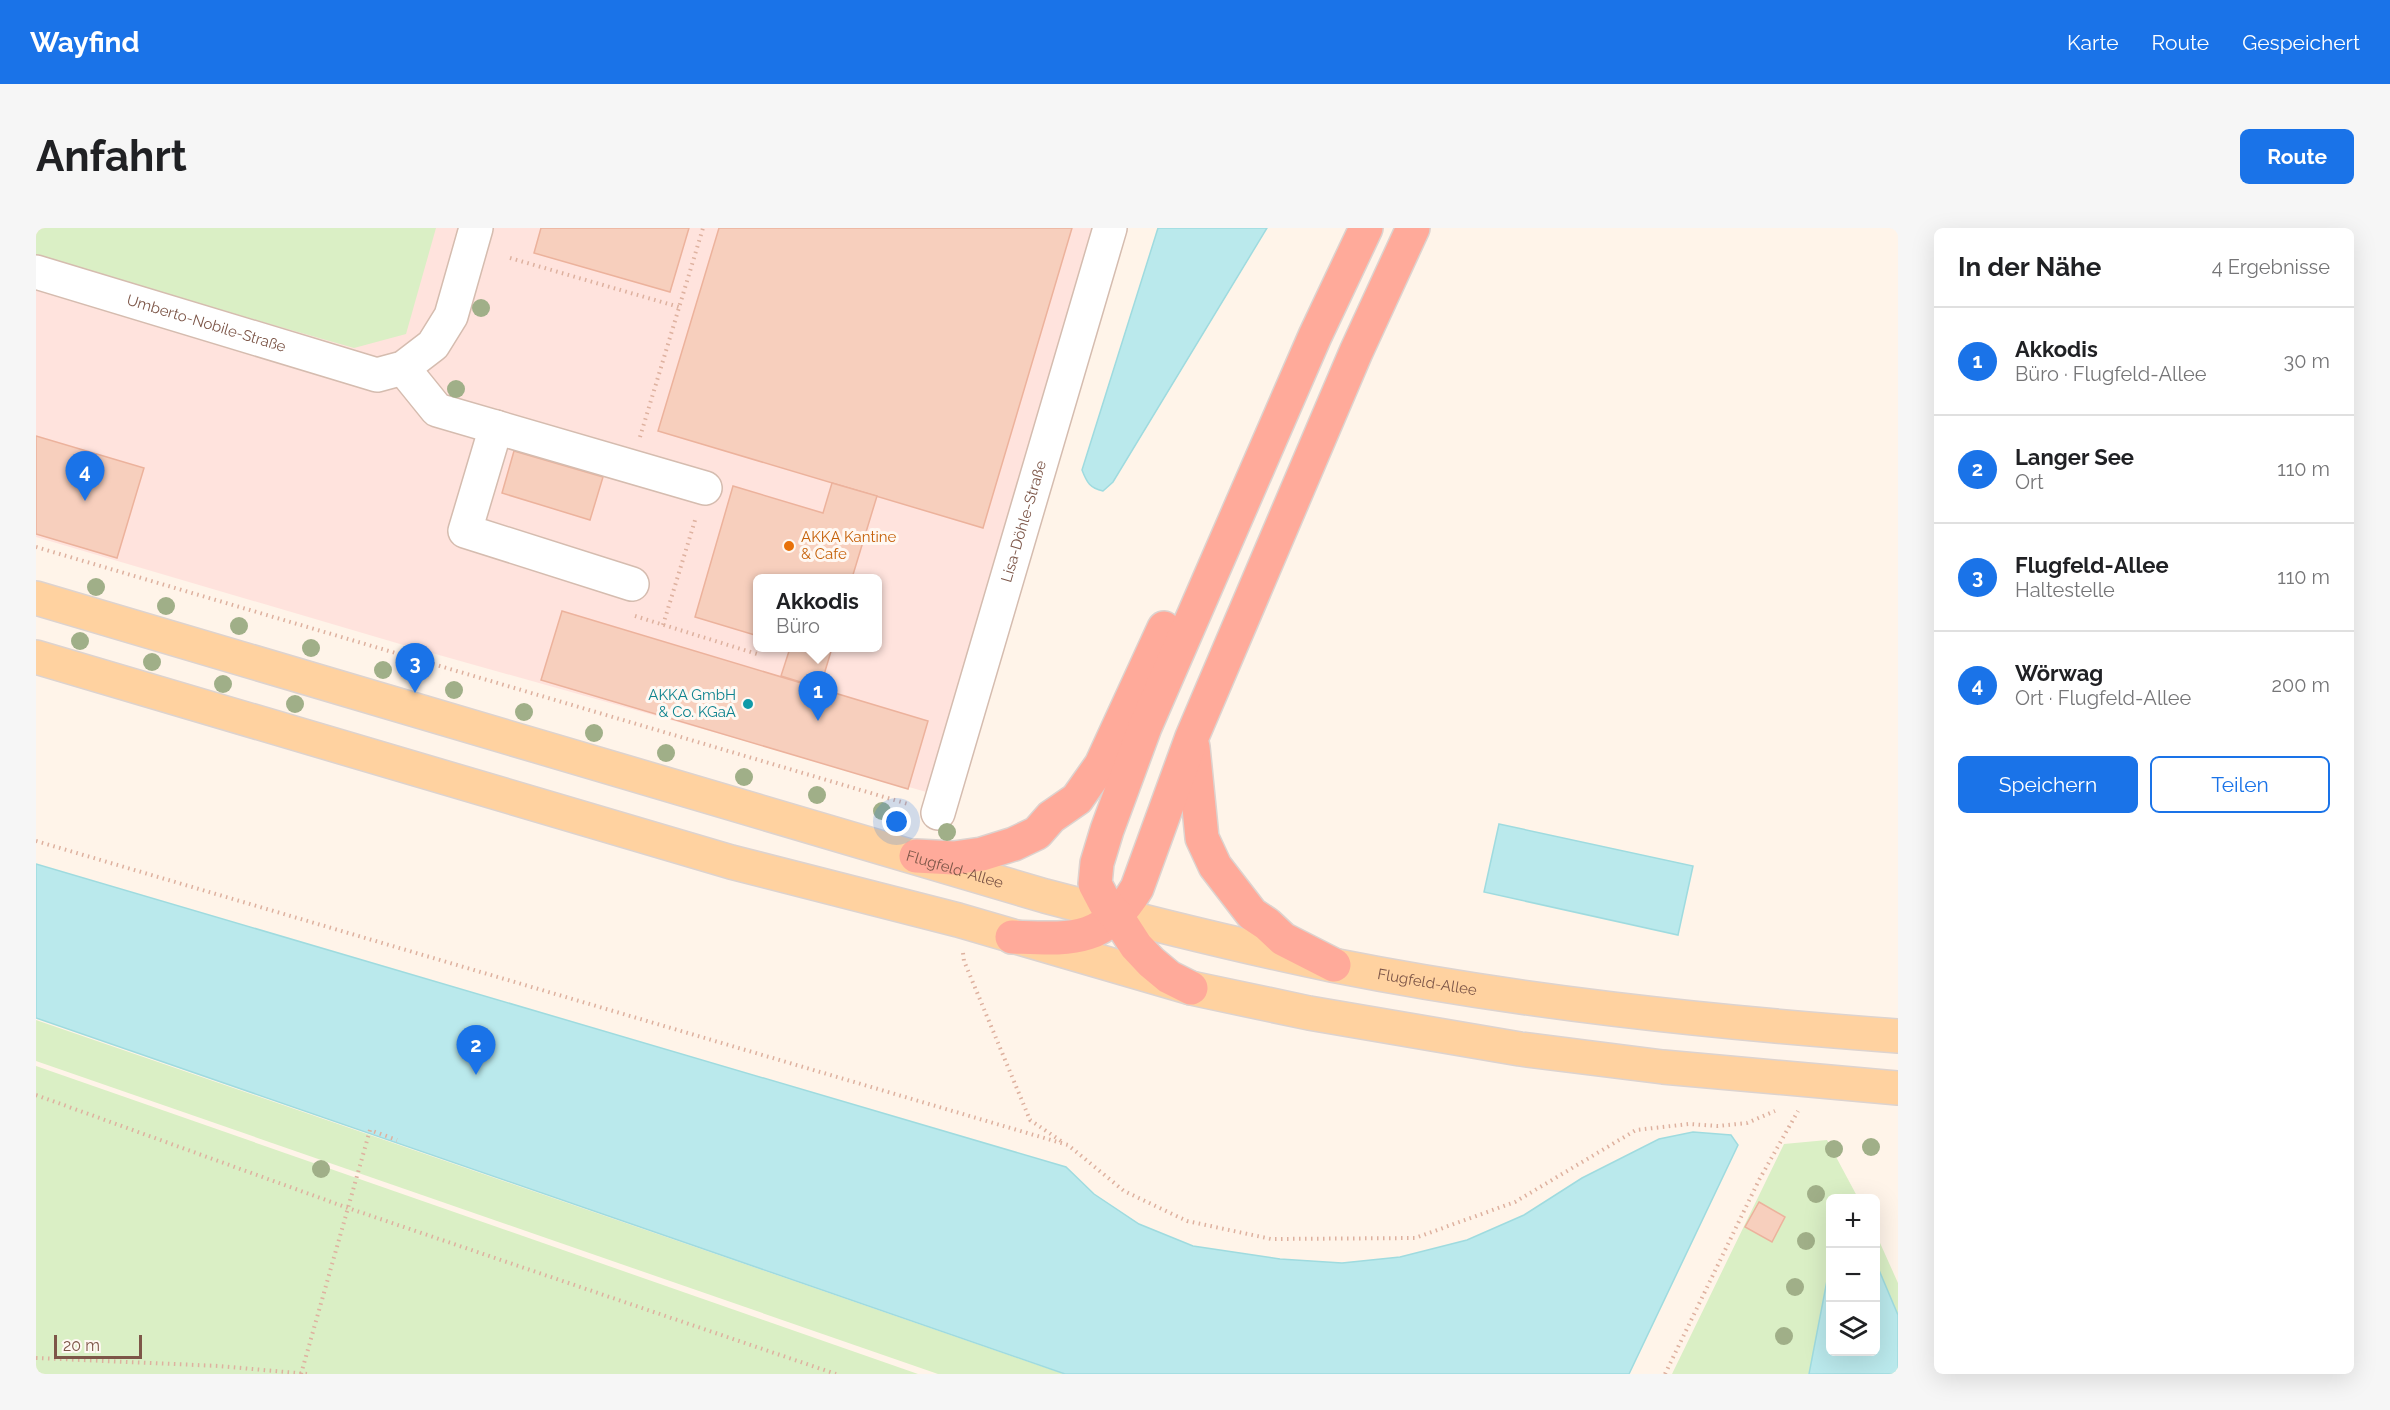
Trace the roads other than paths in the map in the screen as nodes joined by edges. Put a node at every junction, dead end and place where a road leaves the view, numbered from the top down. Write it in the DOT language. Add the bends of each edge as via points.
graph roads {
  1 [pos="476,228"];
  2 [pos="1110,228"];
  3 [pos="1366,228"];
  4 [pos="1413,228"];
  5 [pos="36,272"];
  6 [pos="1315,336"];
  7 [pos="390,372"];
  8 [pos="496,427"];
  9 [pos="705,488"];
  10 [pos="632,584"];
  11 [pos="36,598"];
  12 [pos="36,657"];
  13 [pos="1192,736"];
  14 [pos="938,813"];
  15 [pos="916,856"];
  16 [pos="1116,915"];
  17 [pos="1012,937"];
  18 [pos="1334,965"];
  19 [pos="1191,988"];
  20 [pos="1898,1036"];
  21 [pos="1898,1088"];
  1 -- 7 [label="street" via="450,316 433,345"];
  2 -- 14 [label="street, Lisa-Döhle-Straße"];
  3 -- 6 [label="highway"];
  4 -- 13 [label="highway"];
  5 -- 7 [label="street, Umberto-Nobile-Straße"];
  6 -- 15 [label="highway" via="1192,568 1101,765 1077,799 1051,817 1037,833 1014,844 954,858"];
  6 -- 16 [label="highway" via="1145,727 1107,830 1095,884"];
  7 -- 8 [label="street" via="436,410"];
  8 -- 9 [label="street"];
  8 -- 10 [label="street" via="465,531"];
  11 -- 15 [label="main road, Flugfeld-Allee"];
  12 -- 17 [label="main road" via="731,861"];
  13 -- 16 [label="highway" via="1141,880"];
  13 -- 18 [label="highway" via="1202,838 1215,866 1252,914 1283,939"];
  15 -- 16 [label="main road, Flugfeld-Allee"];
  16 -- 17 [label="highway" via="1101,928 1077,938"];
  16 -- 18 [label="main road, Flugfeld-Allee"];
  16 -- 19 [label="highway" via="1151,962"];
  17 -- 19 [label="main road"];
  18 -- 20 [label="main road, Flugfeld-Allee" via="1635,1012"];
  19 -- 21 [label="main road" via="1309,1013 1520,1049 1663,1067"];
}
